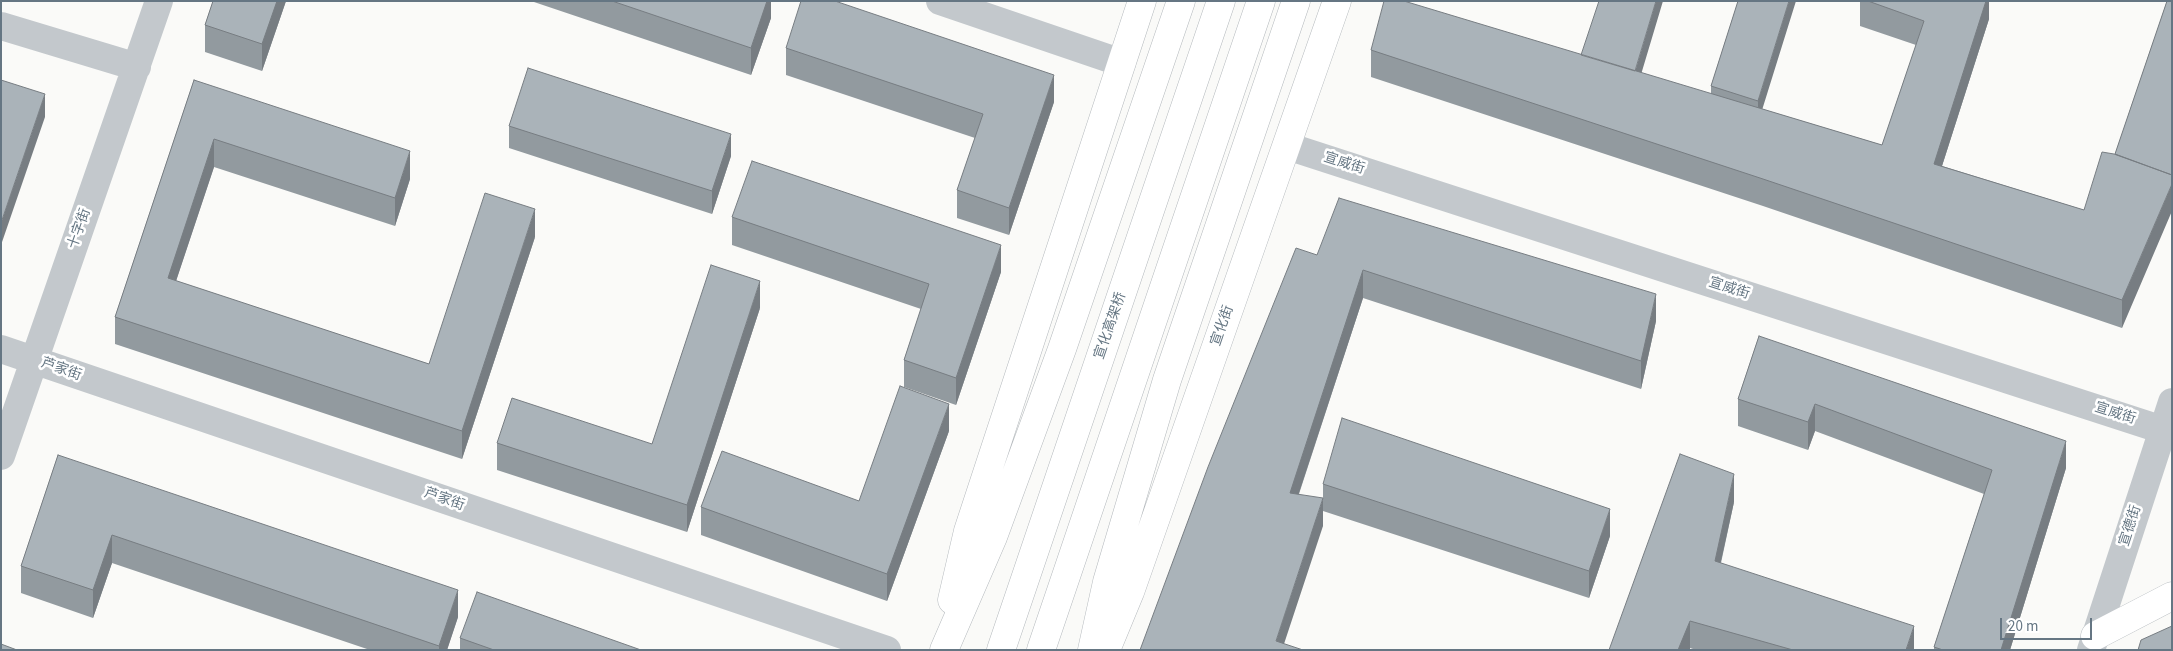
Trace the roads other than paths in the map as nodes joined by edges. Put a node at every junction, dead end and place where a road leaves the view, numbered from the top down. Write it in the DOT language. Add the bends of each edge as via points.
graph roads {
  1 [pos="158,1"];
  2 [pos="940,1"];
  3 [pos="1142,1"];
  4 [pos="1181,1"];
  5 [pos="1221,1"];
  6 [pos="1261,1"];
  7 [pos="1296,1"];
  8 [pos="1337,1"];
  9 [pos="1,26"];
  10 [pos="1122,63"];
  11 [pos="137,67"];
  12 [pos="1287,146"];
  13 [pos="1,349"];
  14 [pos="34,361"];
  15 [pos="2172,402"];
  16 [pos="2167,431"];
  17 [pos="1,456"];
  18 [pos="2172,596"];
  19 [pos="2093,643"];
  20 [pos="887,650"];
  21 [pos="942,650"];
  22 [pos="1001,650"];
  23 [pos="1041,650"];
  24 [pos="1092,650"];
  25 [pos="1106,650"];
  1 -- 11 [label="street, 十字街"];
  2 -- 10 [label="street"];
  3 -- 10 [label="main road"];
  4 -- 21 [label="main road" via="1062,348 993,537"];
  5 -- 22 [label="main road, 宣化高架桥"];
  6 -- 23 [label="main road"];
  7 -- 24 [label="main road" via="1167,380 1107,582"];
  8 -- 12 [label="main road, 宣化街"];
  9 -- 11 [label="street"];
  10 -- 21 [label="main road" via="968,531"];
  11 -- 14 [label="street, 十字街"];
  12 -- 16 [label="street, 宣威街"];
  12 -- 25 [label="main road, 宣化街" via="1130,592"];
  13 -- 14 [label="street, 芦家街"];
  14 -- 17 [label="street, 十字街"];
  14 -- 20 [label="street, 芦家街"];
  15 -- 16 [label="street, 宣德街"];
  16 -- 19 [label="street, 宣德街"];
  18 -- 19 [label="main road"];
}
